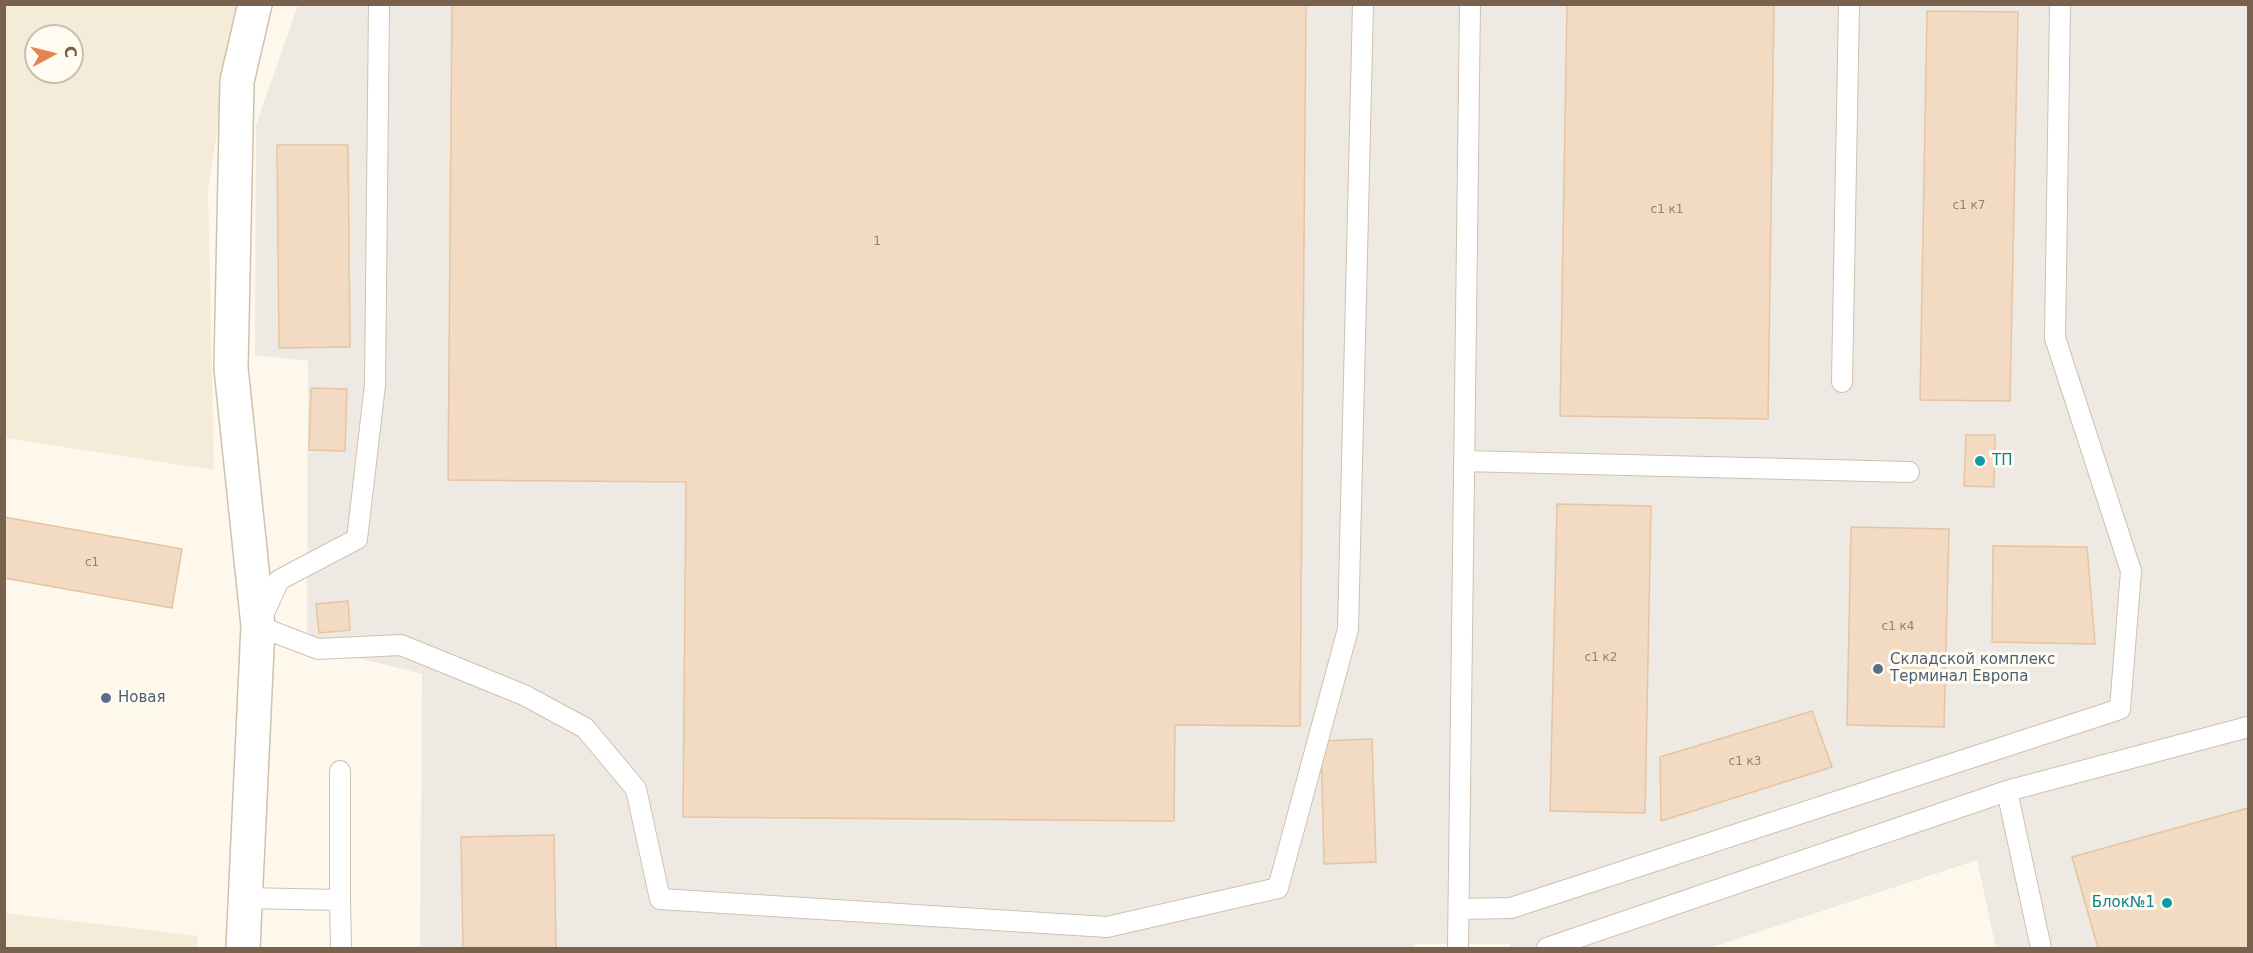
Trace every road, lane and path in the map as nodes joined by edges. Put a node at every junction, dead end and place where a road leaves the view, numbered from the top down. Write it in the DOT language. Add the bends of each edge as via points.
graph roads {
  1 [pos="255,4"];
  2 [pos="379,4"];
  3 [pos="1363,4"];
  4 [pos="1470,4"];
  5 [pos="1849,4"];
  6 [pos="2060,4"];
  7 [pos="1842,382"];
  8 [pos="1464,461"];
  9 [pos="1909,472"];
  10 [pos="258,626"];
  11 [pos="2248,726"];
  12 [pos="340,771"];
  13 [pos="2007,791"];
  14 [pos="245,898"];
  15 [pos="340,900"];
  16 [pos="1459,909"];
  17 [pos="243,948"];
  18 [pos="341,948"];
  19 [pos="1458,948"];
  20 [pos="1547,948"];
  21 [pos="2041,948"];
  1 -- 10 [label="street" via="237,81 231,368"];
  2 -- 10 [label="lane" via="375,385 357,539 279,580"];
  3 -- 10 [label="lane" via="1348,629 1278,888 1107,927 660,899 636,789 585,728 524,695 401,645 318,649"];
  4 -- 8 [label="lane"];
  5 -- 7 [label="lane"];
  6 -- 16 [label="lane" via="2055,338 2131,571 2120,710 1511,909"];
  8 -- 9 [label="lane"];
  8 -- 16 [label="lane"];
  10 -- 14 [label="street"];
  11 -- 13 [label="lane"];
  12 -- 15 [label="lane"];
  13 -- 20 [label="lane"];
  13 -- 21 [label="lane"];
  14 -- 15 [label="lane"];
  14 -- 17 [label="street"];
  15 -- 18 [label="lane"];
  16 -- 19 [label="lane"];
}
